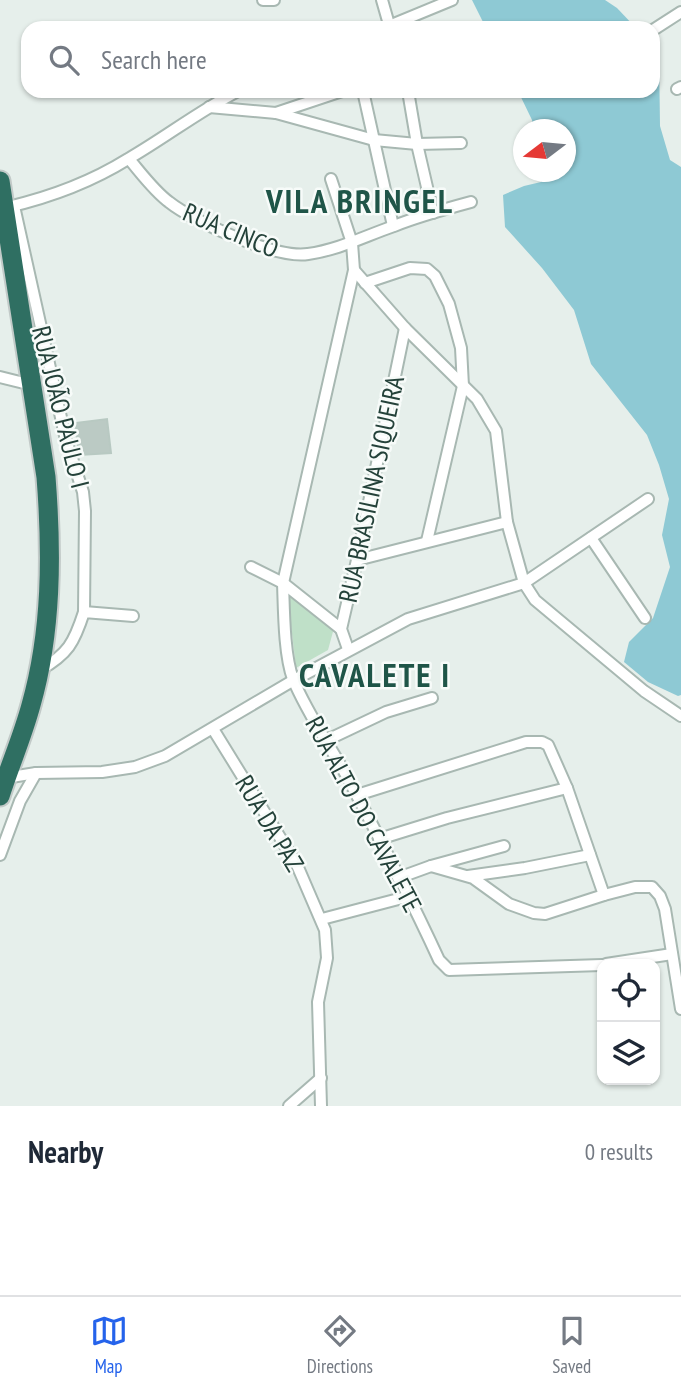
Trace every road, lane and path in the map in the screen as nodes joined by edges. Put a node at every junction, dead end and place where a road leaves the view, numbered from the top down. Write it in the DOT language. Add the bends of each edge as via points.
graph roads {
  1 [pos="262,0"];
  2 [pos="274,0"];
  3 [pos="382,0"];
  4 [pos="452,0"];
  5 [pos="681,12"];
  6 [pos="387,21"];
  7 [pos="402,21"];
  8 [pos="660,26"];
  9 [pos="224,98"];
  10 [pos="321,98"];
  11 [pos="365,98"];
  12 [pos="409,98"];
  13 [pos="206,107"];
  14 [pos="276,113"];
  15 [pos="374,140"];
  16 [pos="461,143"];
  17 [pos="417,144"];
  18 [pos="129,159"];
  19 [pos="331,179"];
  20 [pos="0,181"];
  21 [pos="471,202"];
  22 [pos="6,208"];
  23 [pos="433,213"];
  24 [pos="393,226"];
  25 [pos="352,243"];
  26 [pos="354,270"];
  27 [pos="365,283"];
  28 [pos="405,328"];
  29 [pos="0,377"];
  30 [pos="33,385"];
  31 [pos="463,386"];
  32 [pos="66,440"];
  33 [pos="41,445"];
  34 [pos="648,499"];
  35 [pos="507,522"];
  36 [pos="591,538"];
  37 [pos="427,541"];
  38 [pos="358,560"];
  39 [pos="251,567"];
  40 [pos="282,583"];
  41 [pos="524,583"];
  42 [pos="84,612"];
  43 [pos="133,616"];
  44 [pos="645,618"];
  45 [pos="341,629"];
  46 [pos="348,649"];
  47 [pos="40,670"];
  48 [pos="294,680"];
  49 [pos="432,698"];
  50 [pos="681,716"];
  51 [pos="213,729"];
  52 [pos="327,740"];
  53 [pos="36,773"];
  54 [pos="3,779"];
  55 [pos="567,788"];
  56 [pos="356,795"];
  57 [pos="0,796"];
  58 [pos="379,839"];
  59 [pos="504,846"];
  60 [pos="0,855"];
  61 [pos="590,855"];
  62 [pos="430,866"];
  63 [pos="468,876"];
  64 [pos="398,878"];
  65 [pos="604,895"];
  66 [pos="410,896"];
  67 [pos="322,919"];
  68 [pos="672,954"];
  69 [pos="641,959"];
  70 [pos="597,965"];
  71 [pos="681,1009"];
  72 [pos="321,1077"];
  73 [pos="289,1106"];
  74 [pos="321,1106"];
  1 -- 2 [label="street"];
  3 -- 6 [label="street"];
  4 -- 7 [label="street"];
  5 -- 8 [label="street"];
  9 -- 13 [label="street"];
  10 -- 14 [label="street"];
  11 -- 15 [label="street"];
  12 -- 17 [label="street"];
  13 -- 14 [label="street"];
  13 -- 18 [label="street"];
  14 -- 15 [label="street"];
  15 -- 17 [label="street"];
  15 -- 24 [label="street"];
  16 -- 17 [label="street"];
  17 -- 23 [label="street"];
  18 -- 22 [label="street" via="54,195"];
  18 -- 25 [label="street, RUA CINCO" via="167,201 192,218 270,249 307,254"];
  19 -- 25 [label="street, RUA ALTO DO CAVALETE"];
  20 -- 22 [label="highway"];
  21 -- 23 [label="street, RUA CINCO"];
  22 -- 30 [label="highway"];
  22 -- 32 [label="street, RUA JOÃO PAULO I"];
  23 -- 24 [label="street, RUA CINCO"];
  24 -- 25 [label="street, RUA CINCO"];
  25 -- 26 [label="street, RUA ALTO DO CAVALETE"];
  26 -- 27 [label="street"];
  26 -- 40 [label="street, RUA ALTO DO CAVALETE"];
  27 -- 28 [label="street"];
  27 -- 31 [label="street" via="410,268 427,269 435,276 449,304 461,348"];
  28 -- 31 [label="street"];
  28 -- 38 [label="street, RUA BRASILINA SIQUEIRA"];
  29 -- 30 [label="street"];
  30 -- 33 [label="highway"];
  31 -- 35 [label="street" via="496,431"];
  31 -- 37 [label="street"];
  32 -- 33 [label="street"];
  32 -- 42 [label="street, RUA JOÃO PAULO I" via="85,511"];
  33 -- 47 [label="highway" via="50,525 50,578"];
  34 -- 36 [label="street"];
  35 -- 37 [label="street"];
  35 -- 41 [label="street"];
  36 -- 41 [label="street"];
  36 -- 44 [label="street"];
  37 -- 38 [label="street"];
  38 -- 45 [label="street, RUA BRASILINA SIQUEIRA"];
  39 -- 40 [label="street"];
  40 -- 45 [label="street"];
  40 -- 48 [label="street, RUA ALTO DO CAVALETE"];
  41 -- 46 [label="street" via="408,619"];
  41 -- 50 [label="street" via="546,611"];
  42 -- 43 [label="street"];
  42 -- 47 [label="street, RUA JOÃO PAULO I" via="60,659"];
  45 -- 46 [label="street, RUA BRASILINA SIQUEIRA"];
  46 -- 48 [label="street"];
  47 -- 54 [label="highway"];
  48 -- 51 [label="street"];
  48 -- 52 [label="street, RUA ALTO DO CAVALETE"];
  49 -- 52 [label="street" via="386,712"];
  51 -- 53 [label="street" via="135,767"];
  51 -- 67 [label="street, RUA DA PAZ" via="297,865"];
  52 -- 56 [label="street, RUA ALTO DO CAVALETE"];
  53 -- 54 [label="street"];
  53 -- 60 [label="street"];
  54 -- 57 [label="highway"];
  55 -- 56 [label="street" via="542,741 526,742"];
  55 -- 58 [label="street"];
  55 -- 61 [label="street"];
  56 -- 58 [label="street, RUA ALTO DO CAVALETE"];
  58 -- 64 [label="street, RUA ALTO DO CAVALETE"];
  59 -- 62 [label="street"];
  61 -- 63 [label="street"];
  61 -- 65 [label="street"];
  62 -- 63 [label="street"];
  62 -- 64 [label="street"];
  63 -- 65 [label="street" via="509,904 534,913 545,914"];
  64 -- 66 [label="street, RUA ALTO DO CAVALETE"];
  65 -- 68 [label="street" via="652,887 665,909"];
  66 -- 67 [label="street"];
  66 -- 70 [label="street, RUA ALTO DO CAVALETE" via="439,960 449,970"];
  67 -- 72 [label="street, RUA DA PAZ" via="327,958 318,1002"];
  68 -- 69 [label="street"];
  68 -- 71 [label="street"];
  72 -- 73 [label="street"];
  72 -- 74 [label="street, RUA DA PAZ"];
}
